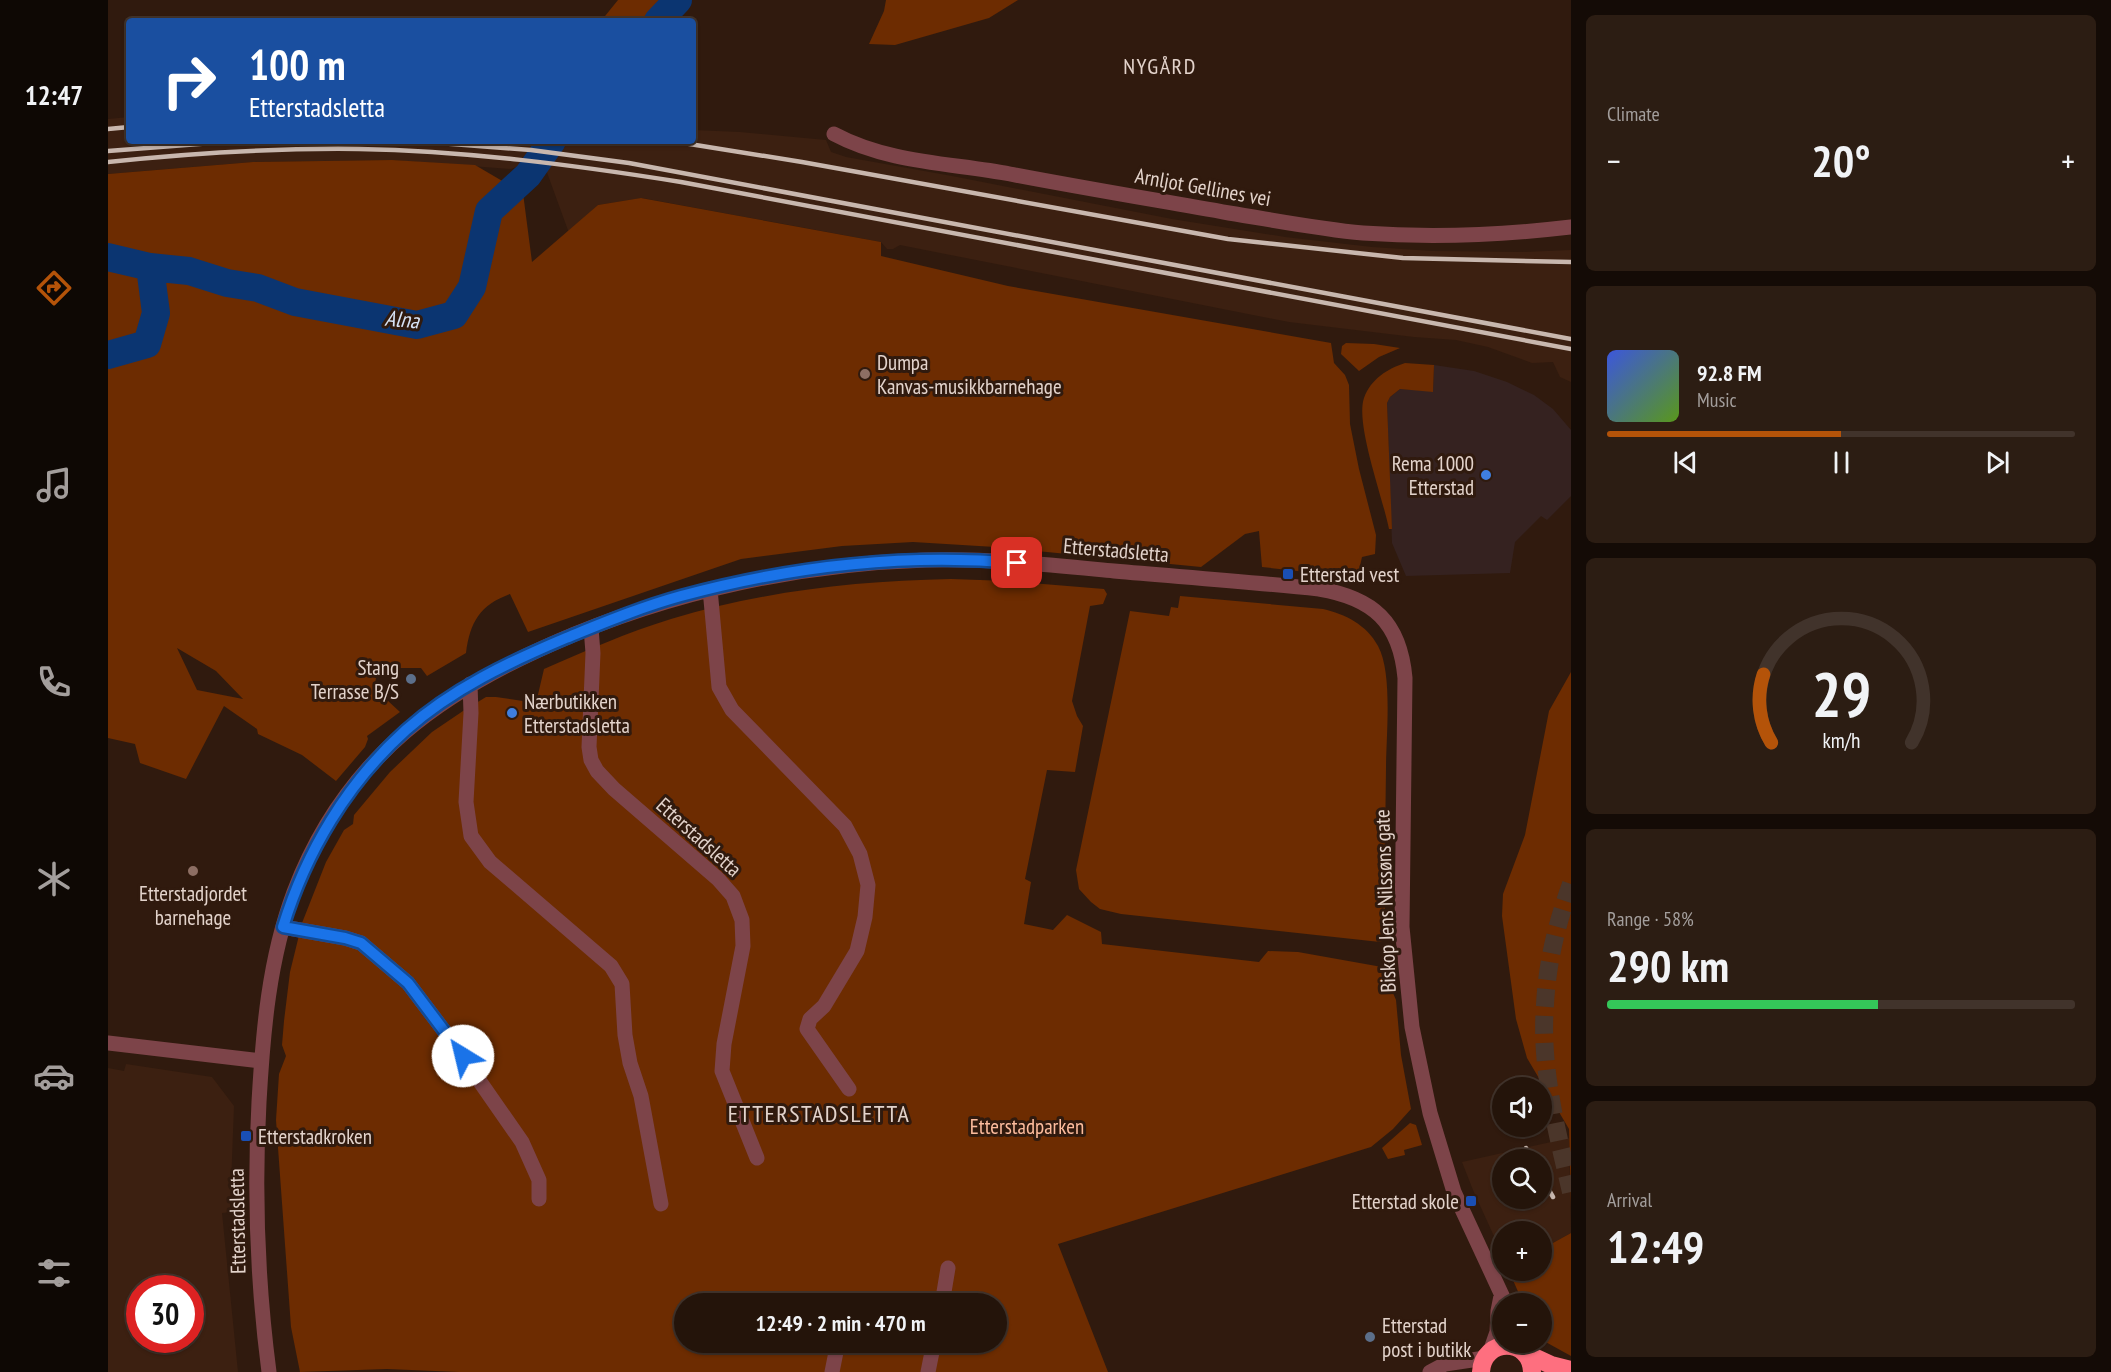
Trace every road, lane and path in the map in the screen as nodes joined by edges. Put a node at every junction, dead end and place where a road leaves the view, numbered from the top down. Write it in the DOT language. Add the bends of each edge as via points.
graph roads {
  1 [pos="834,134"];
  2 [pos="1571,227"];
  3 [pos="710,589"];
  4 [pos="1372,608"];
  5 [pos="591,628"];
  6 [pos="470,684"];
  7 [pos="283,927"];
  8 [pos="108,1043"];
  9 [pos="261,1061"];
  10 [pos="849,1089"];
  11 [pos="757,1158"];
  12 [pos="539,1199"];
  13 [pos="661,1204"];
  14 [pos="948,1268"];
  15 [pos="944,1293"];
  16 [pos="1501,1293"];
  17 [pos="1492,1344"];
  18 [pos="836,1353"];
  19 [pos="932,1353"];
  20 [pos="1525,1353"];
  21 [pos="1530,1353"];
  22 [pos="1485,1361"];
  23 [pos="1571,1370"];
  24 [pos="269,1372"];
  25 [pos="832,1372"];
  26 [pos="928,1372"];
  27 [pos="1430,1372"];
  28 [pos="1532,1372"];
  1 -- 2 [label="street, Arnljot Gellines vei" via="872,150 926,162 1337,230 1412,235"];
  3 -- 4 [label="street, Etterstadsletta" via="810,569 966,560 1319,589 1348,596"];
  3 -- 5 [label="street, Etterstadsletta"];
  3 -- 10 [label="street" via="719,687 732,710 845,826 860,854 868,885 857,951 807,1029"];
  4 -- 16 [label="street, Biskop Jens Nilssøns gate" via="1393,630 1403,662 1402,927 1417,1057 1454,1192"];
  5 -- 6 [label="street, Etterstadsletta"];
  5 -- 11 [label="street, Etterstadsletta" via="589,747 594,765 614,789 718,879 733,896 742,920 744,946 722,1071"];
  6 -- 7 [label="street, Etterstadsletta" via="407,729 354,785 308,862"];
  6 -- 13 [label="street" via="466,802 471,836 490,862 611,966 622,984 625,1035"];
  7 -- 9 [label="street, Etterstadsletta"];
  7 -- 12 [label="street" via="361,943 408,983 522,1142 539,1180"];
  8 -- 9 [label="street"];
  9 -- 24 [label="street, Etterstadsletta" via="257,1241"];
  14 -- 15 [label="street"];
  17 -- 22 [label="street, Biskop Jens Nilssøns gate"];
  18 -- 25 [label="street"];
  19 -- 26 [label="street"];
  20 -- 28 [label="highway"];
  21 -- 23 [label="highway" via="1551,1365"];
  22 -- 27 [label="street" via="1445,1364"];
}
